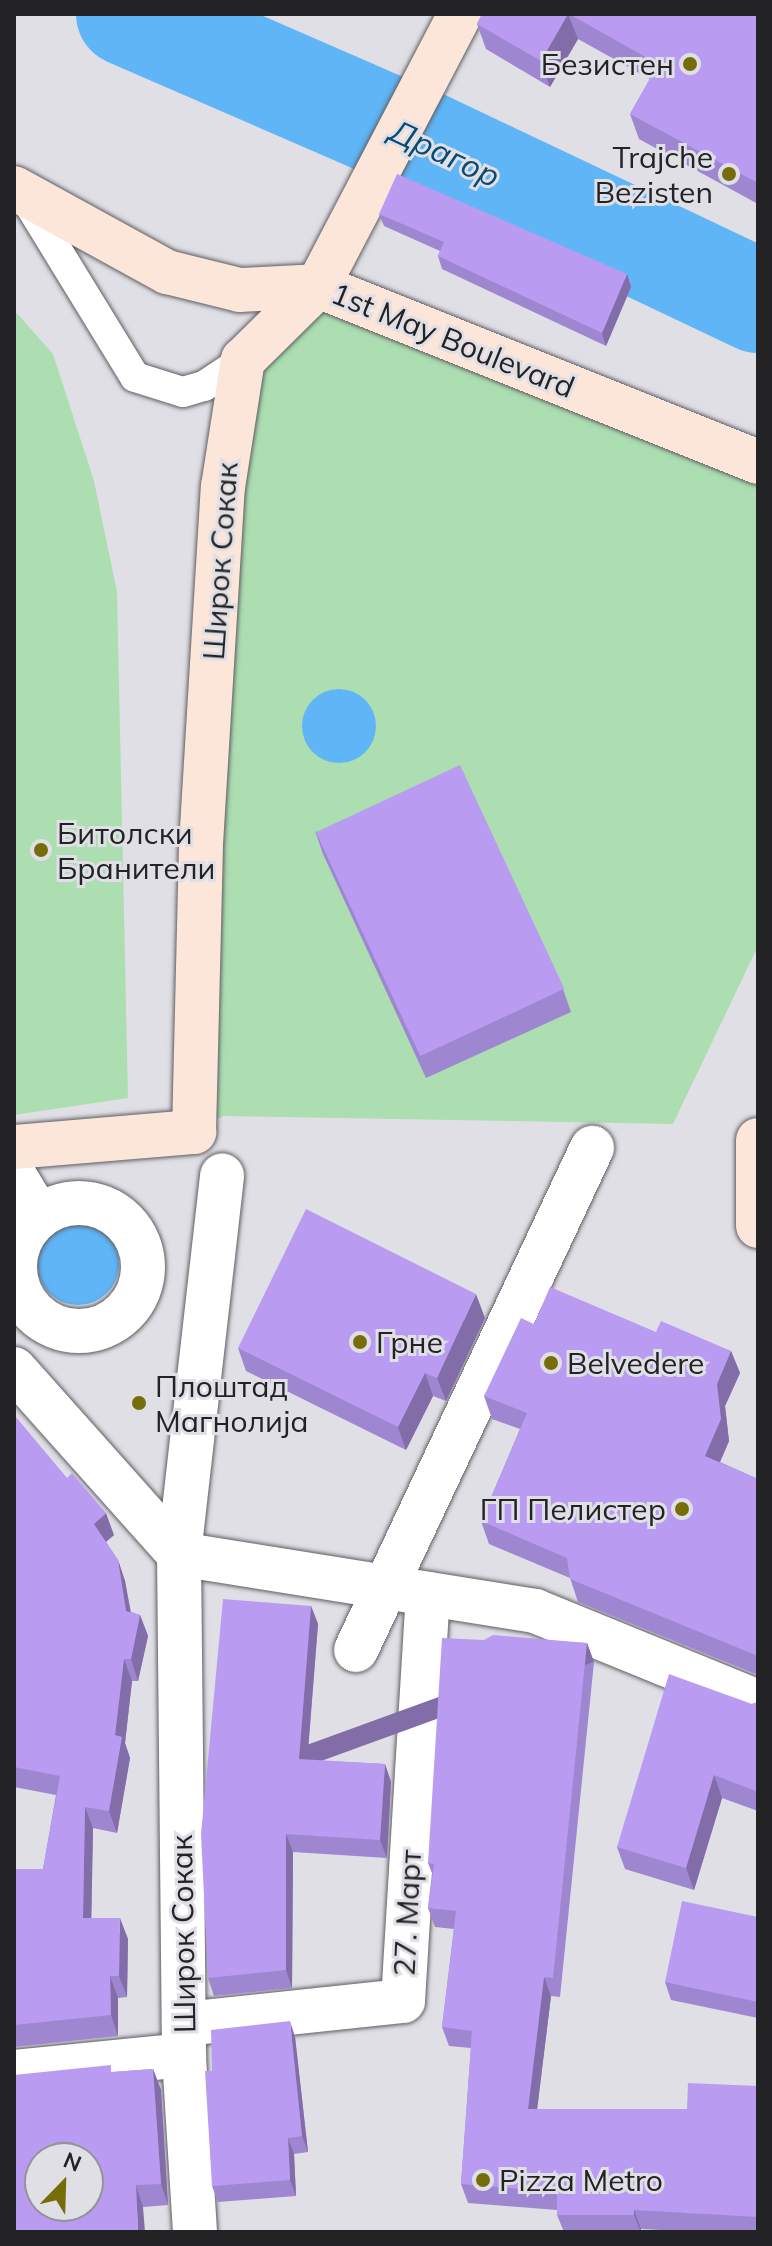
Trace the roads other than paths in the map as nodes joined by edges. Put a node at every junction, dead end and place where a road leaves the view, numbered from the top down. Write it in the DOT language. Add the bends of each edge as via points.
graph roads {
  1 [pos="460,14"];
  2 [pos="428,47"];
  3 [pos="18,191"];
  4 [pos="318,286"];
  5 [pos="243,360"];
  6 [pos="758,462"];
  7 [pos="758,1140"];
  8 [pos="14,1147"];
  9 [pos="592,1148"];
  10 [pos="14,1175"];
  11 [pos="222,1175"];
  12 [pos="39,1216"];
  13 [pos="758,1226"];
  14 [pos="144,1266"];
  15 [pos="210,1271"];
  16 [pos="21,1311"];
  17 [pos="14,1369"];
  18 [pos="179,1554"];
  19 [pos="408,1590"];
  20 [pos="356,1650"];
  21 [pos="758,1702"];
  22 [pos="184,2039"];
  23 [pos="14,2072"];
  24 [pos="195,2232"];
  1 -- 2 [label="street"];
  2 -- 4 [label="street" via="375,175"];
  3 -- 4 [label="street, 1st May Boulevard" via="167,272 240,290"];
  3 -- 5 [label="lane" via="135,377 183,392 204,386"];
  4 -- 5 [label="street"];
  4 -- 6 [label="street, 1st May Boulevard"];
  5 -- 8 [label="street, Широк Сокак" via="223,487 201,844 194,1132"];
  7 -- 13 [label="street"];
  9 -- 19 [label="street"];
  10 -- 12 [label="street"];
  11 -- 15 [label="street, Широк Сокак"];
  12 -- 14 [label="street" via="56,1206 97,1204 131,1228"];
  12 -- 16 [label="street" via="27,1228 14,1259"];
  14 -- 15 [label="street"];
  14 -- 16 [label="street" via="132,1305 100,1328 60,1328"];
  15 -- 18 [label="street, Широк Сокак"];
  17 -- 18 [label="street"];
  18 -- 19 [label="street"];
  18 -- 22 [label="street, Широк Сокак"];
  19 -- 20 [label="street"];
  19 -- 21 [label="street" via="535,1611"];
  19 -- 22 [label="street, 27. Март" via="421,1654 403,2001"];
  22 -- 23 [label="street"];
  22 -- 24 [label="street, Широк Сокак"];
}
